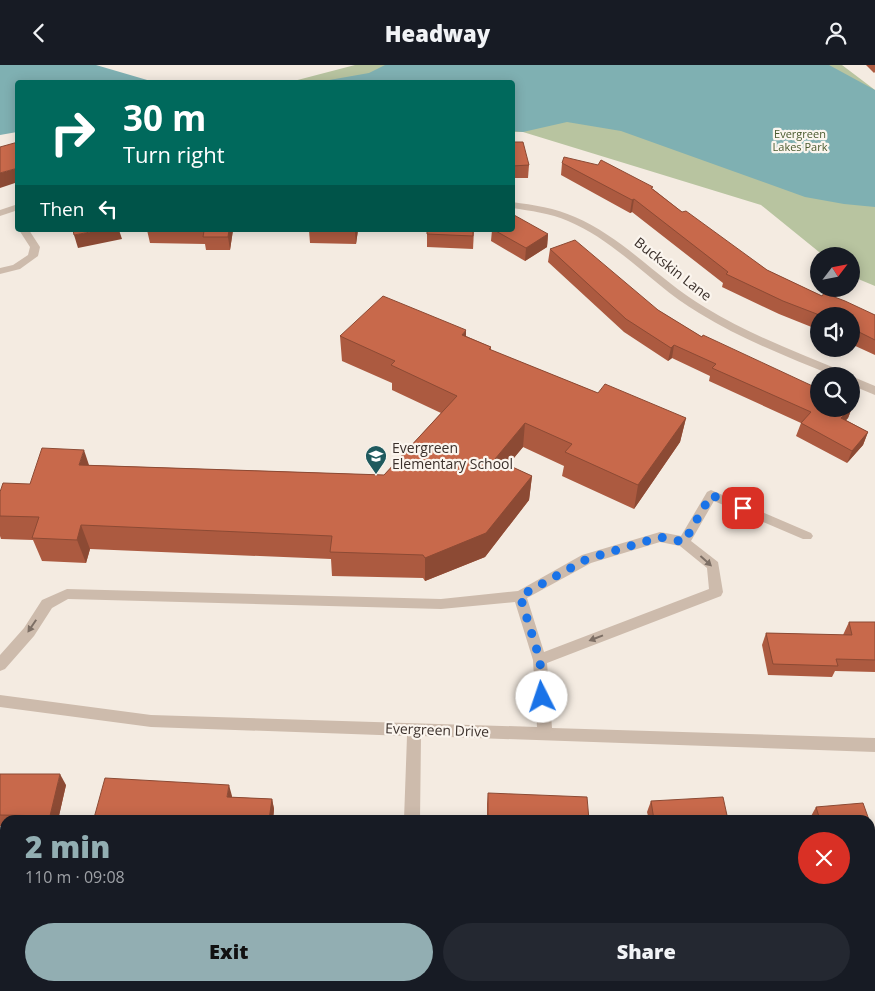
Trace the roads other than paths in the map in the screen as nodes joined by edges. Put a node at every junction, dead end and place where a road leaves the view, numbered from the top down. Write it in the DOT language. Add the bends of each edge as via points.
graph roads {
  1 [pos="515,205"];
  2 [pos="14,208"];
  3 [pos="0,213"];
  4 [pos="25,232"];
  5 [pos="0,271"];
  6 [pos="823,367"];
  7 [pos="860,384"];
  8 [pos="875,391"];
  9 [pos="807,536"];
  10 [pos="684,542"];
  11 [pos="520,596"];
  12 [pos="540,660"];
  13 [pos="0,665"];
  14 [pos="0,701"];
  15 [pos="414,730"];
  16 [pos="545,734"];
  17 [pos="875,745"];
  18 [pos="412,815"];
  1 -- 6 [label="street, Buckskin Lane" via="532,206 587,224 702,311"];
  2 -- 3 [label="street"];
  4 -- 5 [label="street" via="35,247 33,256 16,267"];
  7 -- 8 [label="street"];
  9 -- 10 [label="street" via="711,495"];
  10 -- 11 [label="street" via="660,537 587,559"];
  10 -- 12 [label="street, one-way" via="712,566 716,592"];
  11 -- 12 [label="street"];
  11 -- 13 [label="street, one-way" via="441,604 67,594 47,604 29,632"];
  12 -- 16 [label="street"];
  14 -- 15 [label="street, Evergreen Drive" via="152,721"];
  15 -- 16 [label="street, Evergreen Drive"];
  15 -- 18 [label="street"];
  16 -- 17 [label="street, Evergreen Drive"];
}
